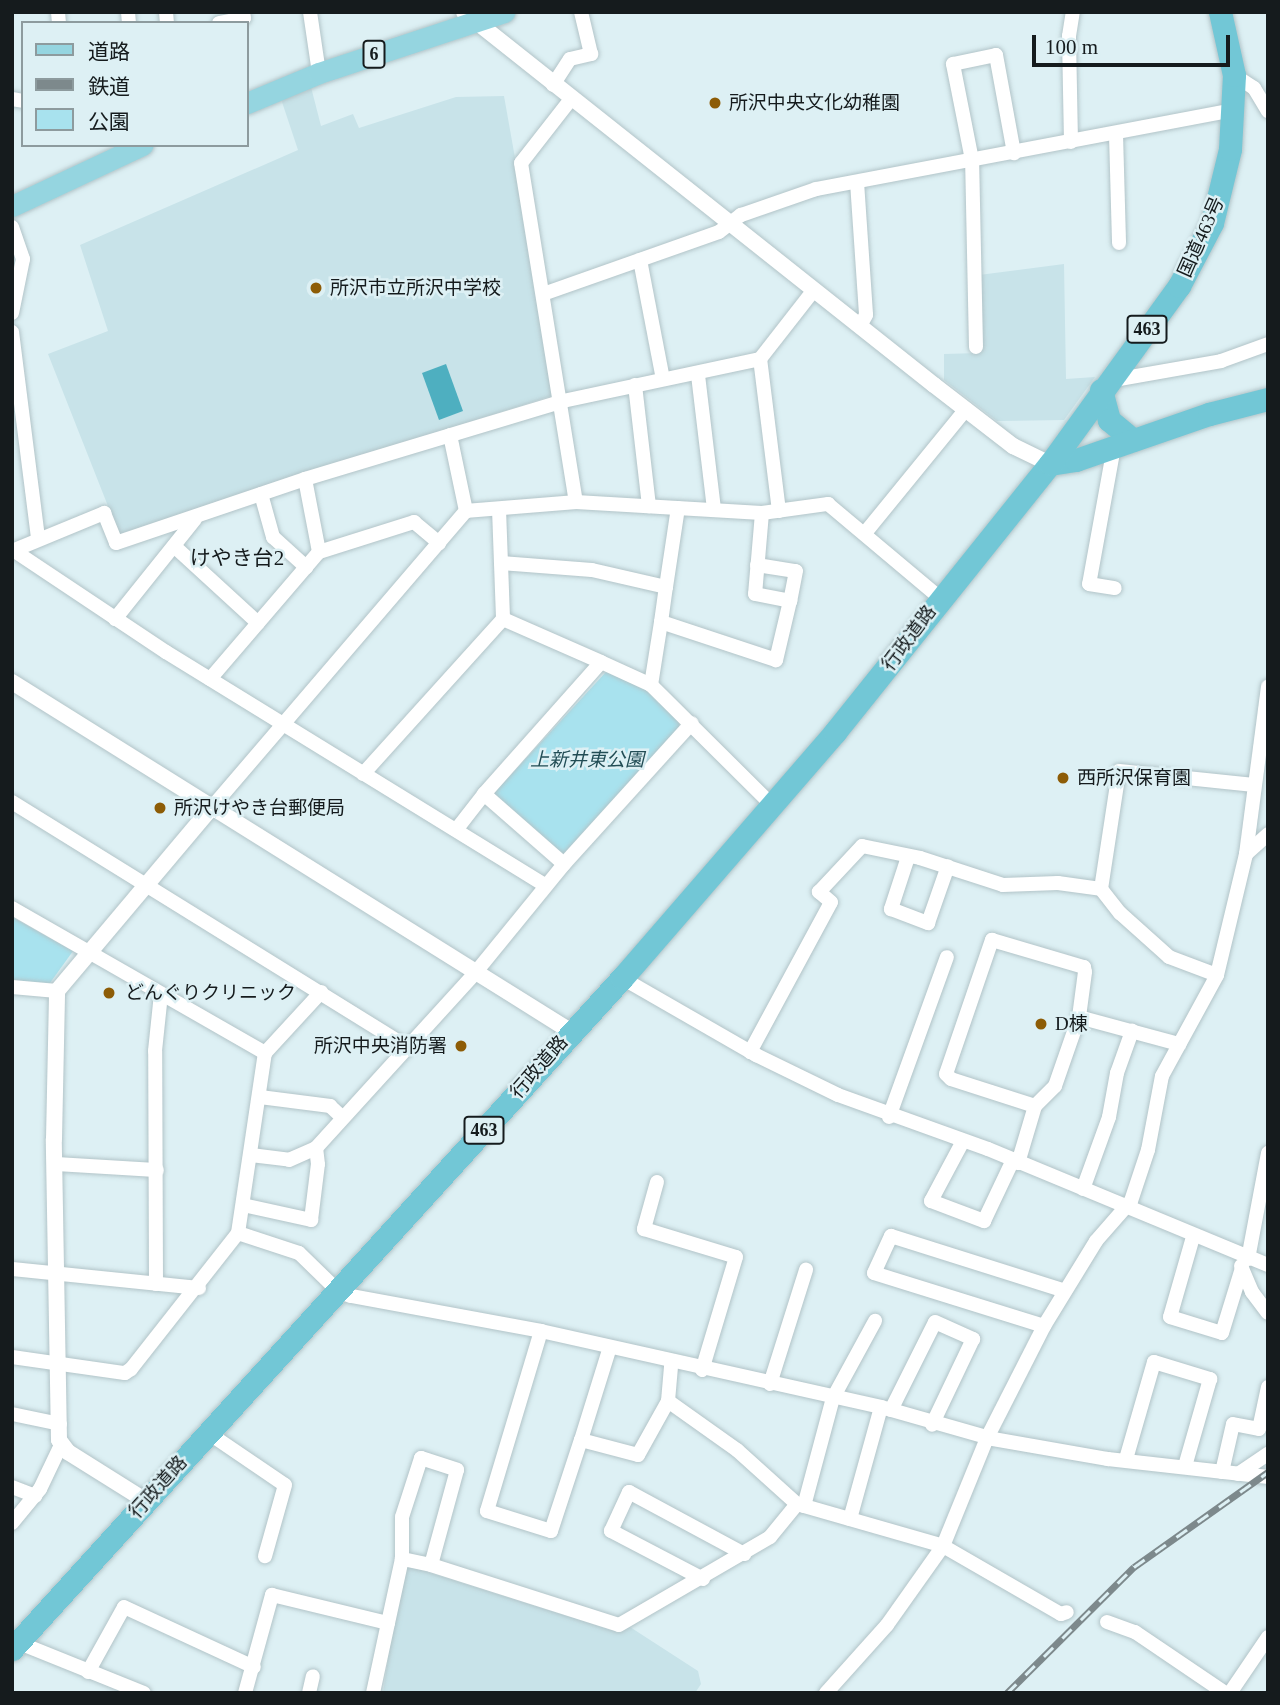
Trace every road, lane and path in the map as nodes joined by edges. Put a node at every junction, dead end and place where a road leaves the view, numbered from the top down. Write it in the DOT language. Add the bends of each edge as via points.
graph roads {
  1 [pos="243,12"];
  2 [pos="310,12"];
  3 [pos="504,12"];
  4 [pos="581,12"];
  5 [pos="1073,12"];
  6 [pos="1220,12"];
  7 [pos="469,17"];
  8 [pos="229,21"];
  9 [pos="319,73"];
  10 [pos="1234,75"];
  11 [pos="554,85"];
  12 [pos="572,99"];
  13 [pos="248,103"];
  14 [pos="1233,110"];
  15 [pos="1268,111"];
  16 [pos="1116,134"];
  17 [pos="1071,142"];
  18 [pos="138,147"];
  19 [pos="1014,153"];
  20 [pos="972,160"];
  21 [pos="857,182"];
  22 [pos="12,206"];
  23 [pos="730,223"];
  24 [pos="12,227"];
  25 [pos="1119,243"];
  26 [pos="640,260"];
  27 [pos="814,290"];
  28 [pos="546,293"];
  29 [pos="12,313"];
  30 [pos="860,326"];
  31 [pos="12,332"];
  32 [pos="1268,344"];
  33 [pos="976,348"];
  34 [pos="760,359"];
  35 [pos="698,375"];
  36 [pos="663,379"];
  37 [pos="635,385"];
  38 [pos="15,386"];
  39 [pos="1105,386"];
  40 [pos="1268,399"];
  41 [pos="563,401"];
  42 [pos="966,409"];
  43 [pos="450,435"];
  44 [pos="1123,443"];
  45 [pos="1050,464"];
  46 [pos="305,479"];
  47 [pos="261,494"];
  48 [pos="576,502"];
  49 [pos="649,506"];
  50 [pos="678,508"];
  51 [pos="499,509"];
  52 [pos="713,510"];
  53 [pos="466,511"];
  54 [pos="779,511"];
  55 [pos="762,513"];
  56 [pos="196,518"];
  57 [pos="865,533"];
  58 [pos="38,539"];
  59 [pos="439,542"];
  60 [pos="174,546"];
  61 [pos="13,551"];
  62 [pos="319,552"];
  63 [pos="501,563"];
  64 [pos="757,565"];
  65 [pos="306,567"];
  66 [pos="666,587"];
  67 [pos="1115,588"];
  68 [pos="940,598"];
  69 [pos="790,601"];
  70 [pos="114,619"];
  71 [pos="503,620"];
  72 [pos="661,622"];
  73 [pos="258,623"];
  74 [pos="601,662"];
  75 [pos="210,679"];
  76 [pos="13,685"];
  77 [pos="651,685"];
  78 [pos="1268,686"];
  79 [pos="692,723"];
  80 [pos="283,724"];
  81 [pos="363,774"];
  82 [pos="1254,785"];
  83 [pos="484,794"];
  84 [pos="12,802"];
  85 [pos="772,805"];
  86 [pos="213,806"];
  87 [pos="456,830"];
  88 [pos="1268,834"];
  89 [pos="1246,854"];
  90 [pos="908,857"];
  91 [pos="564,864"];
  92 [pos="948,866"];
  93 [pos="146,885"];
  94 [pos="546,886"];
  95 [pos="1101,889"];
  96 [pos="12,908"];
  97 [pos="89,951"];
  98 [pos="947,957"];
  99 [pos="477,972"];
  100 [pos="1217,975"];
  101 [pos="622,978"];
  102 [pos="12,987"];
  103 [pos="57,991"];
  104 [pos="321,992"];
  105 [pos="161,995"];
  106 [pos="1079,1017"];
  107 [pos="570,1031"];
  108 [pos="1132,1031"];
  109 [pos="1179,1044"];
  110 [pos="407,1047"];
  111 [pos="750,1052"];
  112 [pos="265,1053"];
  113 [pos="260,1097"];
  114 [pos="1035,1106"];
  115 [pos="342,1117"];
  116 [pos="890,1117"];
  117 [pos="963,1141"];
  118 [pos="316,1147"];
  119 [pos="1268,1153"];
  120 [pos="251,1155"];
  121 [pos="1016,1161"];
  122 [pos="55,1164"];
  123 [pos="157,1170"];
  124 [pos="657,1182"];
  125 [pos="1083,1189"];
  126 [pos="243,1205"];
  127 [pos="1125,1208"];
  128 [pos="238,1233"];
  129 [pos="1193,1237"];
  130 [pos="1243,1261"];
  131 [pos="1268,1265"];
  132 [pos="12,1269"];
  133 [pos="806,1270"];
  134 [pos="59,1274"];
  135 [pos="156,1284"];
  136 [pos="198,1288"];
  137 [pos="1065,1291"];
  138 [pos="339,1292"];
  139 [pos="1268,1313"];
  140 [pos="875,1321"];
  141 [pos="1044,1326"];
  142 [pos="541,1331"];
  143 [pos="610,1347"];
  144 [pos="12,1357"];
  145 [pos="60,1363"];
  146 [pos="671,1363"];
  147 [pos="702,1370"];
  148 [pos="770,1384"];
  149 [pos="1268,1387"];
  150 [pos="833,1398"];
  151 [pos="668,1401"];
  152 [pos="886,1409"];
  153 [pos="12,1414"];
  154 [pos="60,1424"];
  155 [pos="932,1425"];
  156 [pos="207,1432"];
  157 [pos="987,1438"];
  158 [pos="580,1440"];
  159 [pos="61,1445"];
  160 [pos="1268,1454"];
  161 [pos="1126,1459"];
  162 [pos="1185,1466"];
  163 [pos="1222,1472"];
  164 [pos="1238,1474"];
  165 [pos="1268,1477"];
  166 [pos="12,1487"];
  167 [pos="35,1496"];
  168 [pos="146,1501"];
  169 [pos="800,1505"];
  170 [pos="850,1519"];
  171 [pos="12,1523"];
  172 [pos="943,1546"];
  173 [pos="744,1554"];
  174 [pos="265,1556"];
  175 [pos="402,1559"];
  176 [pos="431,1565"];
  177 [pos="704,1579"];
  178 [pos="1067,1612"];
  179 [pos="1107,1622"];
  180 [pos="388,1623"];
  181 [pos="1268,1637"];
  182 [pos="14,1644"];
  183 [pos="254,1667"];
  184 [pos="88,1672"];
  185 [pos="313,1676"];
  186 [pos="123,1689"];
  187 [pos="144,1693"];
  188 [pos="244,1693"];
  189 [pos="309,1693"];
  190 [pos="373,1693"];
  191 [pos="826,1693"];
  192 [pos="1228,1693"];
  1 -- 8 [label="street" via="244,18"];
  2 -- 9 [label="street"];
  3 -- 7 [label="main road, 6"];
  4 -- 11 [label="street" via="591,54 570,59"];
  5 -- 17 [label="street" via="1069,36"];
  6 -- 10 [label="highway, 国道463号 / 463"];
  7 -- 9 [label="main road, 6"];
  7 -- 11 [label="street"];
  9 -- 13 [label="main road, 6"];
  10 -- 14 [label="highway, 国道463号 / 463"];
  10 -- 15 [label="street" via="1254,88"];
  11 -- 12 [label="street"];
  12 -- 23 [label="street"];
  12 -- 28 [label="street" via="521,163"];
  14 -- 16 [label="street"];
  14 -- 39 [label="highway, 国道463号 / 463" via="1222,189 1199,253"];
  16 -- 17 [label="street"];
  16 -- 25 [label="street"];
  17 -- 19 [label="street"];
  18 -- 22 [label="main road"];
  19 -- 20 [label="street"];
  19 -- 20 [label="street" via="996,55 953,64"];
  20 -- 21 [label="street"];
  20 -- 33 [label="street"];
  21 -- 23 [label="street" via="816,189"];
  21 -- 30 [label="street" via="866,315"];
  23 -- 26 [label="street" via="719,232"];
  23 -- 27 [label="street"];
  24 -- 29 [label="street" via="23,259"];
  26 -- 28 [label="street"];
  26 -- 36 [label="street"];
  27 -- 30 [label="street"];
  27 -- 34 [label="street"];
  28 -- 41 [label="street"];
  30 -- 42 [label="street"];
  31 -- 38 [label="street"];
  32 -- 39 [label="street" via="1221,360"];
  34 -- 35 [label="street"];
  34 -- 54 [label="street"];
  35 -- 36 [label="street"];
  35 -- 52 [label="street"];
  36 -- 37 [label="street"];
  37 -- 41 [label="street"];
  37 -- 49 [label="street"];
  38 -- 58 [label="street"];
  39 -- 44 [label="highway" via="1109,420"];
  39 -- 45 [label="highway, 国道463号 / 463"];
  40 -- 44 [label="highway"];
  41 -- 43 [label="street"];
  41 -- 48 [label="street"];
  42 -- 45 [label="street" via="1031,457"];
  42 -- 57 [label="street"];
  43 -- 46 [label="street"];
  43 -- 53 [label="street"];
  44 -- 45 [label="highway"];
  44 -- 67 [label="street" via="1089,584"];
  45 -- 68 [label="highway, 国道463号 / 463"];
  46 -- 47 [label="street"];
  46 -- 62 [label="street"];
  47 -- 56 [label="street"];
  47 -- 65 [label="street" via="272,537"];
  48 -- 49 [label="street"];
  48 -- 51 [label="street"];
  49 -- 50 [label="street"];
  50 -- 52 [label="street"];
  50 -- 66 [label="street"];
  51 -- 53 [label="street"];
  51 -- 63 [label="street"];
  52 -- 55 [label="street"];
  53 -- 59 [label="street"];
  54 -- 55 [label="street"];
  54 -- 57 [label="street" via="828,503"];
  55 -- 64 [label="street"];
  56 -- 58 [label="street" via="116,543 104,513"];
  56 -- 60 [label="street"];
  57 -- 68 [label="street"];
  58 -- 61 [label="street"];
  59 -- 62 [label="street" via="414,522"];
  59 -- 80 [label="street"];
  60 -- 70 [label="street"];
  60 -- 73 [label="street"];
  61 -- 70 [label="street"];
  62 -- 65 [label="street"];
  63 -- 66 [label="street" via="592,570"];
  63 -- 71 [label="street"];
  64 -- 69 [label="street" via="755,594"];
  64 -- 69 [label="street" via="796,571"];
  65 -- 73 [label="street"];
  66 -- 72 [label="street"];
  68 -- 85 [label="highway, 行政道路 / 463"];
  69 -- 72 [label="street" via="776,660"];
  70 -- 75 [label="street"];
  71 -- 74 [label="street"];
  71 -- 81 [label="street"];
  72 -- 77 [label="street"];
  73 -- 75 [label="street"];
  74 -- 77 [label="street"];
  74 -- 83 [label="street"];
  75 -- 80 [label="street"];
  76 -- 86 [label="street"];
  77 -- 79 [label="street"];
  78 -- 82 [label="street"];
  79 -- 85 [label="street"];
  79 -- 91 [label="street"];
  80 -- 81 [label="street"];
  80 -- 86 [label="street"];
  81 -- 87 [label="street"];
  82 -- 89 [label="street"];
  82 -- 95 [label="street" via="1119,771"];
  83 -- 87 [label="street"];
  83 -- 91 [label="street"];
  84 -- 93 [label="street"];
  85 -- 101 [label="highway, 行政道路 / 463"];
  86 -- 93 [label="street"];
  86 -- 99 [label="street"];
  87 -- 94 [label="street"];
  88 -- 89 [label="street"];
  89 -- 100 [label="street"];
  90 -- 92 [label="street"];
  90 -- 92 [label="street" via="891,909 928,923"];
  90 -- 111 [label="street" via="857,847 819,892 831,902"];
  91 -- 94 [label="street"];
  92 -- 95 [label="street" via="1003,884"];
  93 -- 97 [label="street"];
  93 -- 104 [label="street"];
  94 -- 99 [label="street"];
  95 -- 100 [label="street" via="1119,913 1169,957"];
  96 -- 97 [label="street"];
  97 -- 103 [label="street"];
  97 -- 105 [label="street"];
  98 -- 116 [label="street"];
  99 -- 107 [label="street"];
  99 -- 110 [label="street"];
  100 -- 109 [label="street"];
  101 -- 107 [label="highway, 行政道路 / 463"];
  101 -- 111 [label="street"];
  102 -- 103 [label="street"];
  103 -- 122 [label="street"];
  104 -- 110 [label="street"];
  104 -- 112 [label="street"];
  105 -- 112 [label="street"];
  105 -- 123 [label="street" via="155,1051"];
  106 -- 108 [label="street"];
  106 -- 114 [label="street" via="1055,1086"];
  106 -- 114 [label="street" via="1084,967 988,942 946,1074"];
  107 -- 138 [label="highway, 行政道路 / 463"];
  108 -- 109 [label="street"];
  108 -- 125 [label="street" via="1117,1073 1109,1117"];
  109 -- 127 [label="street" via="1162,1076 1149,1150"];
  110 -- 115 [label="street"];
  111 -- 116 [label="street"];
  112 -- 113 [label="street"];
  113 -- 115 [label="street" via="330,1106"];
  113 -- 120 [label="street"];
  114 -- 121 [label="street"];
  115 -- 118 [label="street"];
  116 -- 117 [label="street"];
  117 -- 121 [label="street"];
  117 -- 121 [label="street" via="931,1201 984,1221"];
  118 -- 120 [label="street" via="289,1160"];
  118 -- 126 [label="street" via="311,1220"];
  119 -- 130 [label="street"];
  120 -- 126 [label="street"];
  121 -- 125 [label="street"];
  122 -- 123 [label="street"];
  122 -- 134 [label="street"];
  123 -- 135 [label="street"];
  124 -- 147 [label="street" via="644,1229 736,1257"];
  125 -- 127 [label="street"];
  126 -- 128 [label="street"];
  127 -- 129 [label="street"];
  127 -- 137 [label="street" via="1096,1241"];
  128 -- 136 [label="street"];
  128 -- 138 [label="street" via="299,1253"];
  129 -- 130 [label="street"];
  129 -- 130 [label="street" via="1170,1317 1222,1333"];
  130 -- 131 [label="street"];
  130 -- 139 [label="street" via="1252,1292"];
  132 -- 134 [label="street"];
  133 -- 148 [label="street"];
  134 -- 135 [label="street"];
  134 -- 145 [label="street"];
  135 -- 136 [label="street"];
  136 -- 145 [label="street" via="128,1372"];
  137 -- 141 [label="street"];
  137 -- 141 [label="street" via="891,1236 874,1273"];
  138 -- 142 [label="street"];
  138 -- 156 [label="highway, 行政道路 / 463"];
  140 -- 150 [label="street"];
  141 -- 157 [label="street"];
  142 -- 143 [label="street"];
  142 -- 158 [label="street" via="487,1511 551,1531"];
  143 -- 146 [label="street"];
  143 -- 158 [label="street"];
  144 -- 145 [label="street"];
  145 -- 154 [label="street"];
  146 -- 147 [label="street"];
  146 -- 151 [label="street"];
  147 -- 148 [label="street"];
  148 -- 150 [label="street"];
  149 -- 163 [label="street" via="1259,1429 1233,1424"];
  150 -- 152 [label="street"];
  150 -- 169 [label="street"];
  151 -- 158 [label="street" via="638,1455"];
  151 -- 169 [label="street" via="737,1450"];
  152 -- 155 [label="street"];
  152 -- 155 [label="street" via="935,1322 973,1339"];
  152 -- 170 [label="street"];
  153 -- 154 [label="street"];
  154 -- 159 [label="street"];
  155 -- 157 [label="street"];
  156 -- 168 [label="highway, 行政道路 / 463"];
  156 -- 174 [label="street" via="285,1485"];
  157 -- 161 [label="street"];
  157 -- 172 [label="street"];
  159 -- 167 [label="street"];
  159 -- 168 [label="street"];
  160 -- 164 [label="street"];
  161 -- 162 [label="street"];
  161 -- 162 [label="street" via="1154,1362 1210,1379"];
  162 -- 163 [label="street"];
  163 -- 164 [label="street"];
  164 -- 165 [label="street"];
  166 -- 167 [label="street"];
  167 -- 171 [label="street"];
  168 -- 182 [label="highway, 行政道路 / 463"];
  169 -- 170 [label="street"];
  169 -- 173 [label="street" via="770,1537"];
  170 -- 172 [label="street"];
  172 -- 178 [label="street" via="1061,1614"];
  172 -- 191 [label="street" via="887,1625"];
  173 -- 177 [label="street"];
  173 -- 177 [label="street" via="629,1492 611,1531"];
  175 -- 176 [label="street"];
  175 -- 176 [label="street" via="402,1517 421,1458 457,1470"];
  175 -- 180 [label="street"];
  176 -- 177 [label="street" via="619,1625"];
  179 -- 192 [label="street" via="1135,1633"];
  180 -- 183 [label="street" via="272,1595"];
  180 -- 190 [label="street"];
  181 -- 192 [label="street"];
  182 -- 184 [label="street"];
  183 -- 184 [label="street" via="124,1607"];
  183 -- 188 [label="street"];
  184 -- 186 [label="street"];
  185 -- 189 [label="street"];
  186 -- 187 [label="street"];
}
